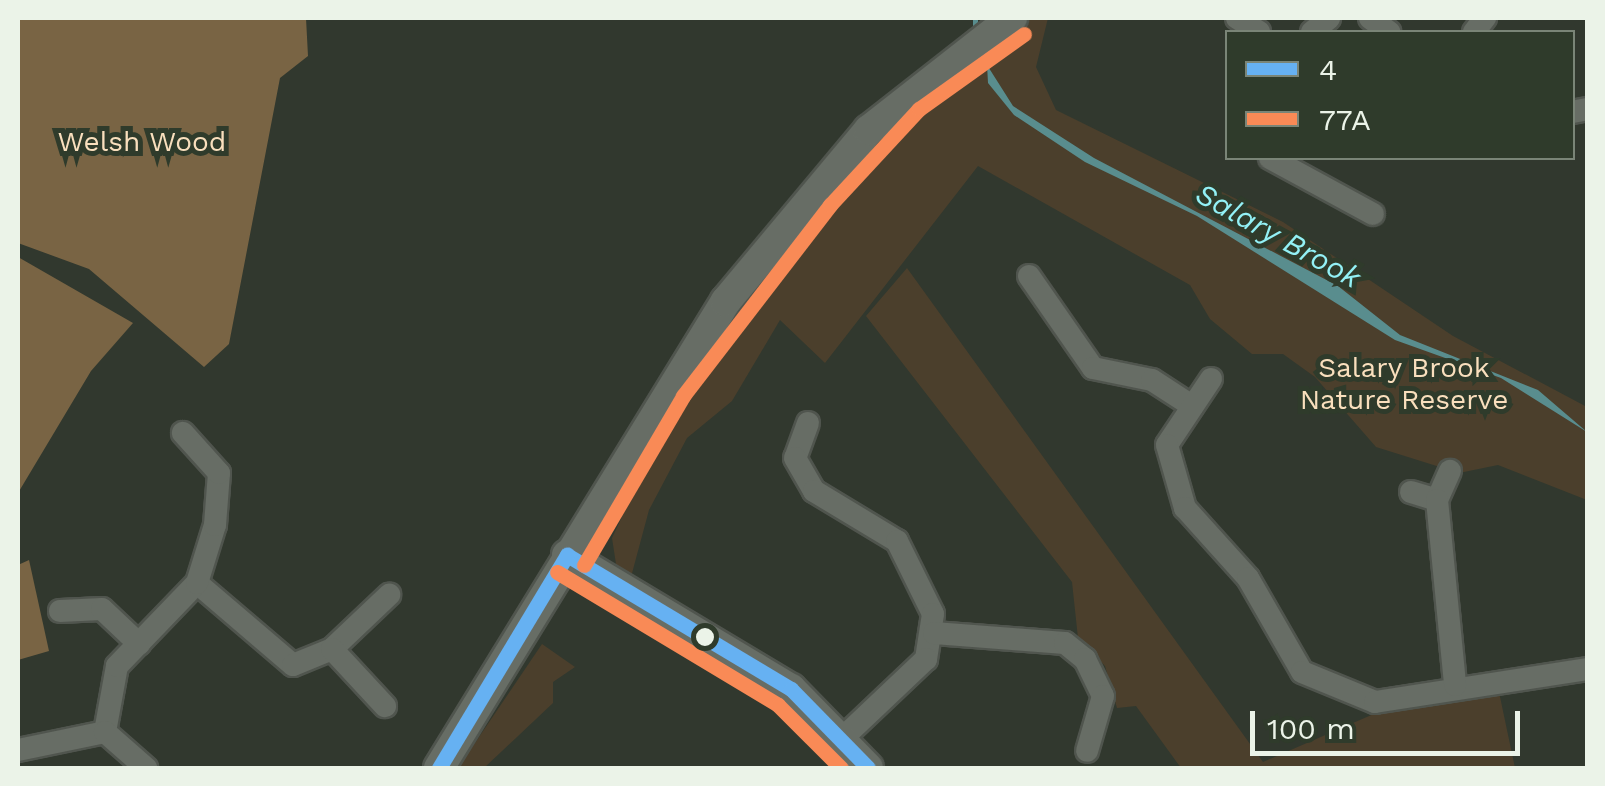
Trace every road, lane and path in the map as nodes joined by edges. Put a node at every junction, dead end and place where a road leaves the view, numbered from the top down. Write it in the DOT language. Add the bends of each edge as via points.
graph roads {
  1 [pos="1012,18"];
  2 [pos="1274,160"];
  3 [pos="1373,214"];
  4 [pos="1029,276"];
  5 [pos="1211,379"];
  6 [pos="1192,406"];
  7 [pos="808,424"];
  8 [pos="184,433"];
  9 [pos="770,457"];
  10 [pos="794,458"];
  11 [pos="1450,470"];
  12 [pos="1411,492"];
  13 [pos="1437,500"];
  14 [pos="566,555"];
  15 [pos="197,583"];
  16 [pos="389,595"];
  17 [pos="60,611"];
  18 [pos="934,633"];
  19 [pos="139,644"];
  20 [pos="332,649"];
  21 [pos="1588,669"];
  22 [pos="1456,685"];
  23 [pos="385,706"];
  24 [pos="105,732"];
  25 [pos="845,736"];
  26 [pos="18,750"];
  27 [pos="1087,751"];
  28 [pos="146,768"];
  29 [pos="439,768"];
  30 [pos="868,768"];
  1 -- 14 [label="street" via="906,94 815,192 666,385"];
  2 -- 3 [label="street"];
  4 -- 6 [label="street" via="1094,368 1152,380"];
  5 -- 6 [label="street"];
  6 -- 22 [label="street" via="1167,445 1185,508 1248,578 1302,672 1375,702"];
  7 -- 10 [label="street"];
  8 -- 15 [label="street" via="219,473"];
  9 -- 10 [label="street"];
  10 -- 18 [label="street" via="814,491 897,541 926,585"];
  11 -- 13 [label="street"];
  12 -- 13 [label="street"];
  13 -- 22 [label="street"];
  14 -- 25 [label="street" via="791,689"];
  14 -- 29 [label="street"];
  15 -- 19 [label="street"];
  15 -- 20 [label="street" via="292,665"];
  16 -- 20 [label="street"];
  17 -- 19 [label="street" via="102,608"];
  18 -- 25 [label="street" via="905,684"];
  18 -- 27 [label="street" via="1064,643 1085,659 1103,696"];
  19 -- 24 [label="street" via="117,666"];
  20 -- 23 [label="street"];
  21 -- 22 [label="street"];
  24 -- 26 [label="street"];
  24 -- 28 [label="street"];
  25 -- 30 [label="street"];
}
